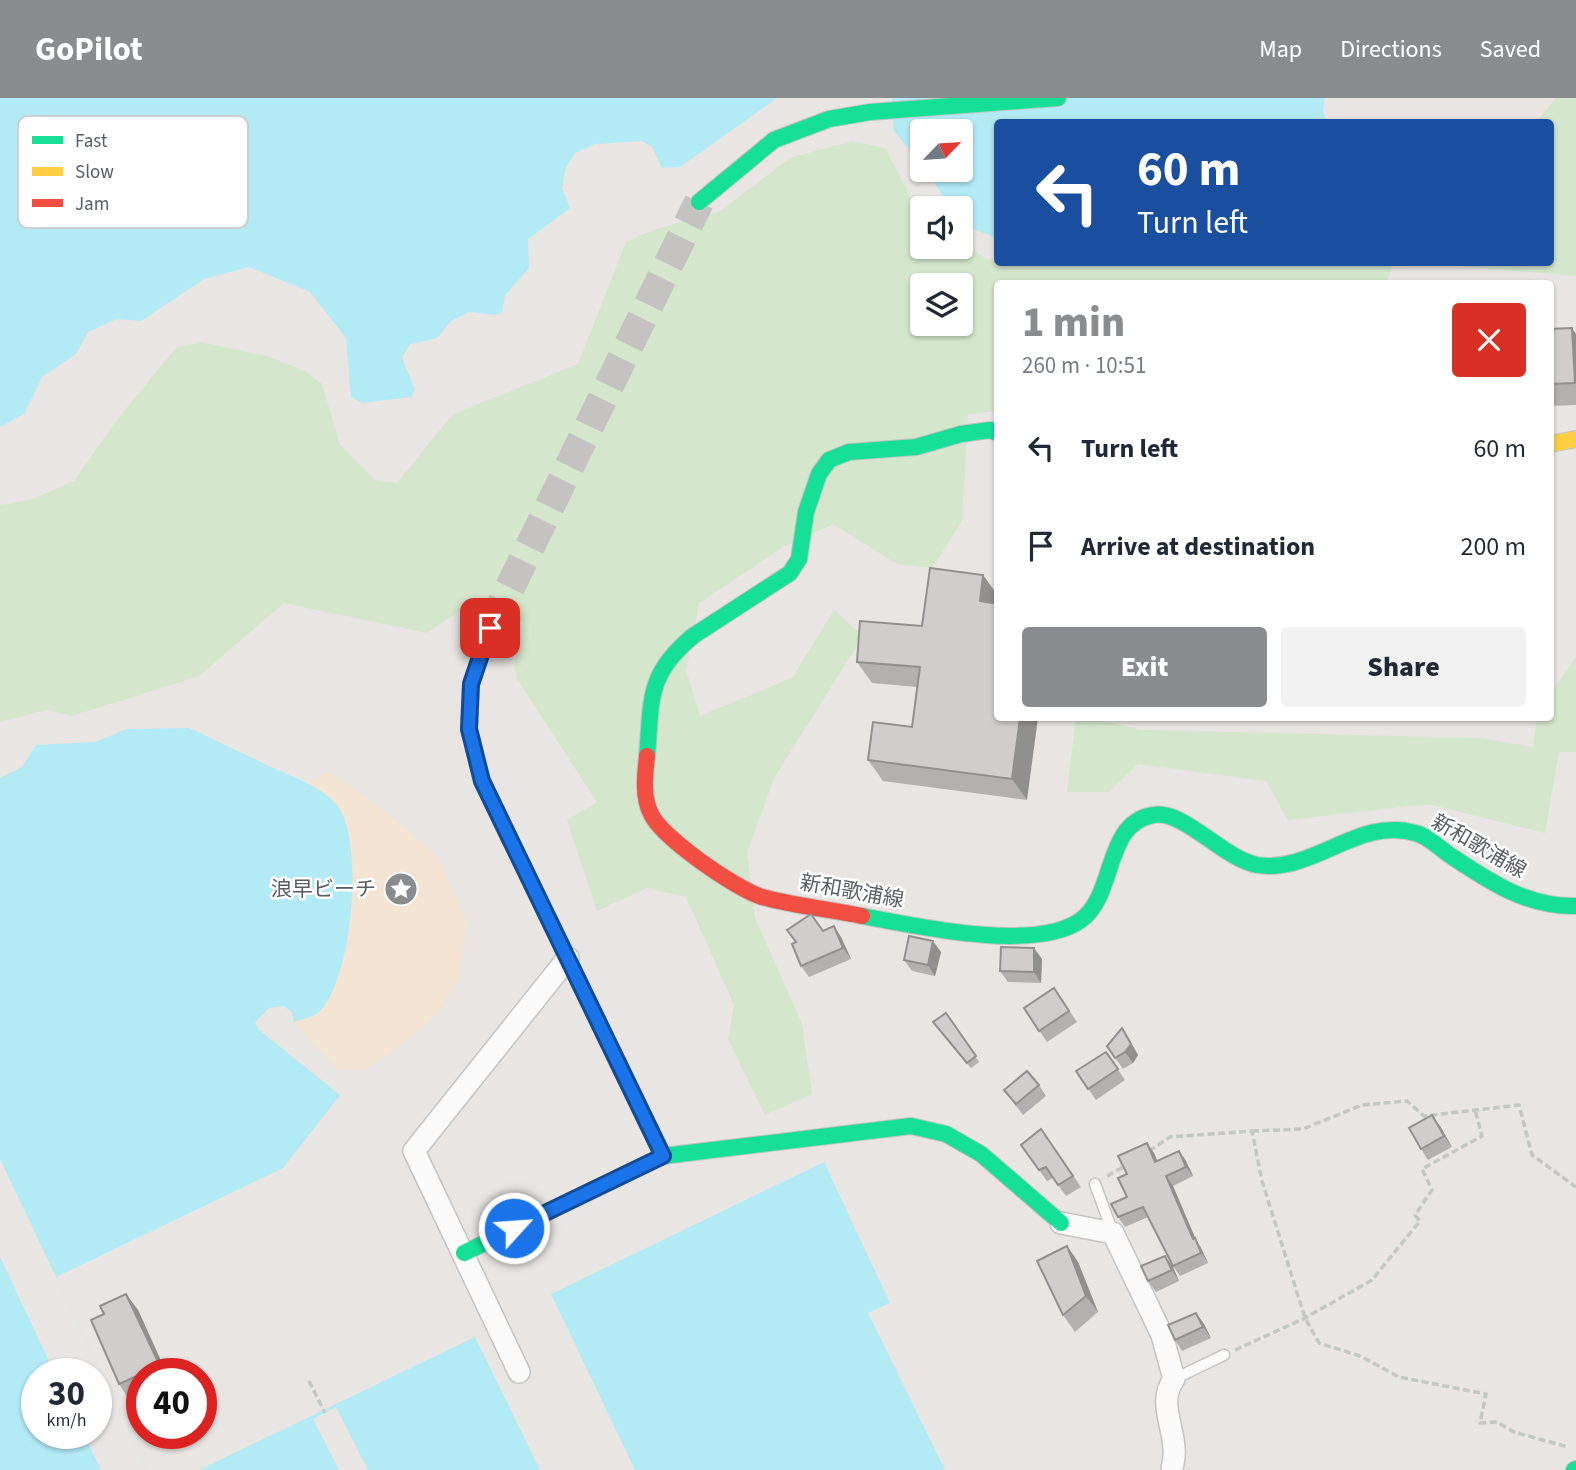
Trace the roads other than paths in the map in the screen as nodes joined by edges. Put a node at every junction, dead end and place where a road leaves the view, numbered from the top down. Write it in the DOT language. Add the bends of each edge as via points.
graph roads {
  1 [pos="1058,98"];
  2 [pos="699,202"];
  3 [pos="994,432"];
  4 [pos="1576,439"];
  5 [pos="1554,443"];
  6 [pos="490,628"];
  7 [pos="1576,906"];
  8 [pos="568,958"];
  9 [pos="663,1156"];
  10 [pos="1095,1184"];
  11 [pos="1061,1223"];
  12 [pos="1113,1233"];
  13 [pos="464,1252"];
  14 [pos="1224,1355"];
  15 [pos="519,1372"];
  16 [pos="1174,1379"];
  17 [pos="1172,1470"];
  1 -- 2 [label="main road" via="829,119 774,140"];
  3 -- 7 [label="main road, 新和歌浦線" via="961,434 916,447 849,452 829,460 819,474 806,512 799,559 790,573 683,644 665,663 652,692 644,788 652,817 664,834 757,895 1002,936 1062,929 1083,918 1093,908 1127,831 1157,814 1257,866 1287,865 1394,827 1418,834 1489,881 1539,904"];
  4 -- 5 [label="main road"];
  6 -- 8 [label="main road" via="471,684 469,729 482,781"];
  8 -- 9 [label="main road"];
  8 -- 13 [label="street" via="414,1151"];
  9 -- 11 [label="main road" via="911,1126 946,1134 981,1154"];
  9 -- 13 [label="main road"];
  10 -- 12 [label="lane"];
  11 -- 12 [label="street"];
  12 -- 16 [label="street" via="1162,1335"];
  13 -- 15 [label="street"];
  14 -- 16 [label="lane"];
  16 -- 17 [label="street" via="1167,1389"];
}
